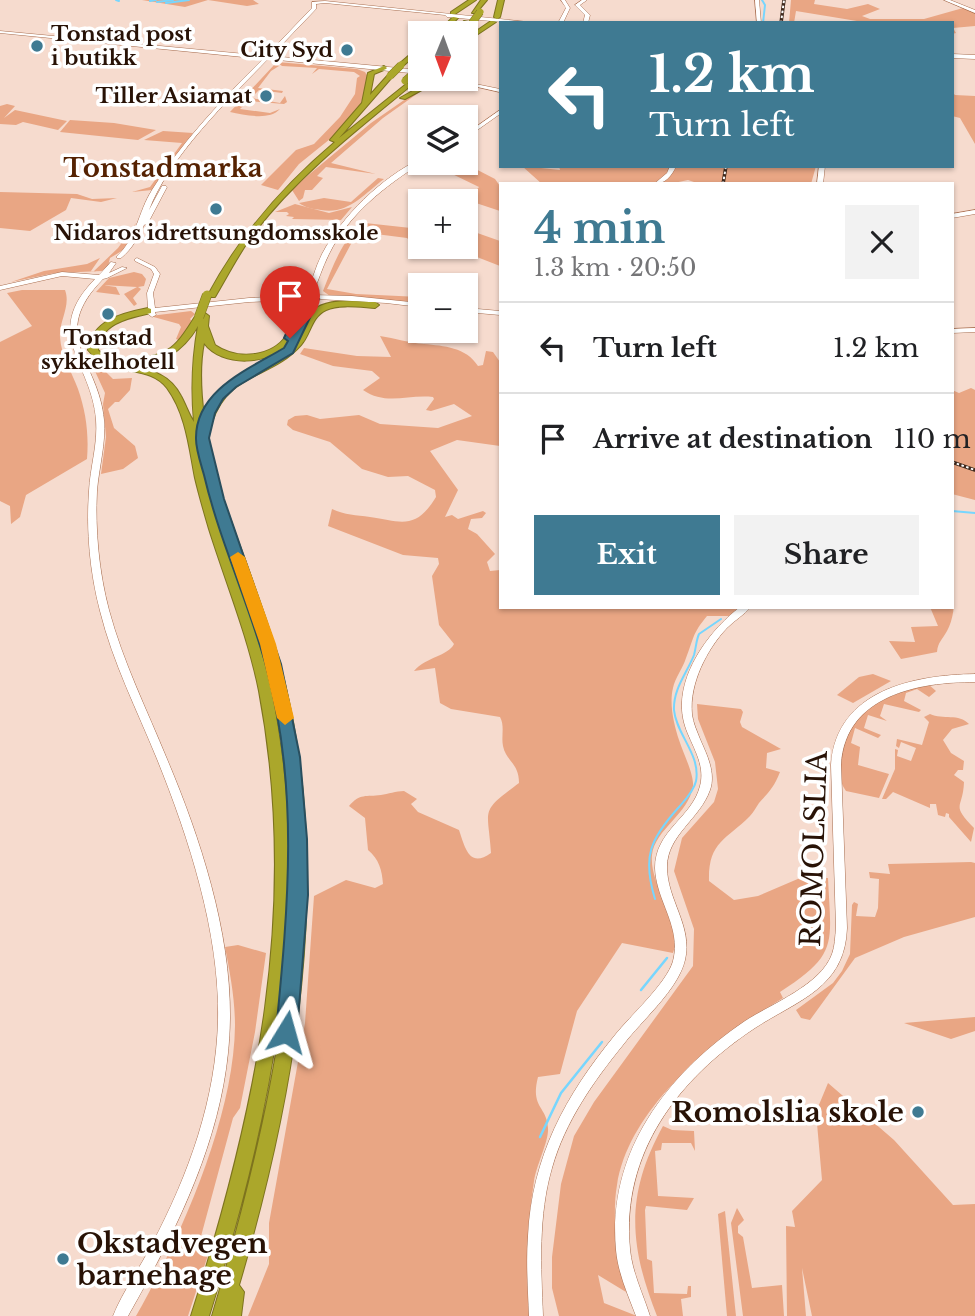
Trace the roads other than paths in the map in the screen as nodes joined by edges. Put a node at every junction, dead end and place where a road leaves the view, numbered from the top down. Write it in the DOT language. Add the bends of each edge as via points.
graph roads {
  1 [pos="473,0"];
  2 [pos="484,0"];
  3 [pos="490,0"];
  4 [pos="500,0"];
  5 [pos="584,0"];
  6 [pos="757,0"];
  7 [pos="946,0"];
  8 [pos="324,3"];
  9 [pos="363,8"];
  10 [pos="386,11"];
  11 [pos="477,12"];
  12 [pos="975,12"];
  13 [pos="431,14"];
  14 [pos="455,18"];
  15 [pos="493,19"];
  16 [pos="452,21"];
  17 [pos="455,21"];
  18 [pos="457,21"];
  19 [pos="516,21"];
  20 [pos="585,21"];
  21 [pos="759,21"];
  22 [pos="478,31"];
  23 [pos="0,33"];
  24 [pos="280,54"];
  25 [pos="954,56"];
  26 [pos="975,57"];
  27 [pos="270,59"];
  28 [pos="408,59"];
  29 [pos="296,60"];
  30 [pos="384,68"];
  31 [pos="373,70"];
  32 [pos="408,71"];
  33 [pos="408,71"];
  34 [pos="408,81"];
  35 [pos="478,84"];
  36 [pos="478,85"];
  37 [pos="499,89"];
  38 [pos="499,89"];
  39 [pos="415,91"];
  40 [pos="365,103"];
  41 [pos="373,117"];
  42 [pos="499,117"];
  43 [pos="478,130"];
  44 [pos="334,140"];
  45 [pos="672,168"];
  46 [pos="170,170"];
  47 [pos="408,171"];
  48 [pos="408,172"];
  49 [pos="660,182"];
  50 [pos="975,212"];
  51 [pos="955,215"];
  52 [pos="119,257"];
  53 [pos="132,262"];
  54 [pos="113,263"];
  55 [pos="100,277"];
  56 [pos="316,280"];
  57 [pos="0,288"];
  58 [pos="209,295"];
  59 [pos="151,299"];
  60 [pos="261,300"];
  61 [pos="309,301"];
  62 [pos="376,305"];
  63 [pos="408,305"];
  64 [pos="182,306"];
  65 [pos="408,306"];
  66 [pos="478,311"];
  67 [pos="151,312"];
  68 [pos="499,313"];
  69 [pos="202,319"];
  70 [pos="75,328"];
  71 [pos="975,330"];
  72 [pos="954,331"];
  73 [pos="289,351"];
  74 [pos="197,432"];
  75 [pos="745,609"];
  76 [pos="975,677"];
  77 [pos="240,1252"];
  78 [pos="120,1316"];
  79 [pos="200,1316"];
  80 [pos="221,1316"];
  81 [pos="232,1316"];
  82 [pos="536,1316"];
  83 [pos="643,1316"];
  1 -- 14 [label="highway"];
  2 -- 11 [label="highway"];
  3 -- 11 [label="highway"];
  4 -- 15 [label="highway"];
  5 -- 20 [label="main road" via="577,5 588,15"];
  6 -- 21 [label="main road"];
  7 -- 12 [label="main road"];
  8 -- 9 [label="main road"];
  8 -- 24 [label="main road"];
  8 -- 27 [label="main road"];
  9 -- 10 [label="main road"];
  9 -- 10 [label="main road"];
  9 -- 13 [label="main road"];
  10 -- 13 [label="main road"];
  11 -- 14 [label="highway, bridge"];
  13 -- 14 [label="main road"];
  14 -- 15 [label="main road"];
  14 -- 16 [label="highway"];
  14 -- 17 [label="highway"];
  14 -- 18 [label="highway"];
  15 -- 19 [label="main road"];
  15 -- 22 [label="highway"];
  23 -- 27 [label="main road"];
  24 -- 27 [label="main road"];
  24 -- 29 [label="main road"];
  25 -- 26 [label="main road"];
  27 -- 29 [label="main road"];
  27 -- 31 [label="main road"];
  27 -- 46 [label="main road"];
  28 -- 40 [label="highway, bridge"];
  29 -- 30 [label="main road"];
  30 -- 31 [label="highway"];
  30 -- 33 [label="main road"];
  31 -- 32 [label="main road"];
  31 -- 40 [label="highway"];
  34 -- 41 [label="highway"];
  34 -- 44 [label="highway"];
  35 -- 38 [label="main road"];
  36 -- 37 [label="main road"];
  39 -- 41 [label="highway"];
  40 -- 44 [label="highway"];
  41 -- 58 [label="highway" via="279,198"];
  42 -- 43 [label="main road"];
  44 -- 58 [label="highway" via="250,224 226,258"];
  45 -- 49 [label="main road"];
  46 -- 52 [label="main road" via="150,199 128,250"];
  46 -- 53 [label="main road" via="136,242"];
  47 -- 56 [label="main road" via="377,190 343,226"];
  48 -- 61 [label="main road" via="358,217"];
  50 -- 51 [label="main road"];
  52 -- 53 [label="main road"];
  52 -- 54 [label="main road"];
  53 -- 54 [label="main road"];
  53 -- 59 [label="main road" via="153,268 157,274"];
  53 -- 67 [label="main road" via="152,275 145,296"];
  53 -- 70 [label="main road" via="94,288"];
  54 -- 55 [label="main road"];
  55 -- 57 [label="main road" via="62,274"];
  55 -- 70 [label="main road" via="79,303"];
  56 -- 60 [label="main road" via="296,295"];
  56 -- 61 [label="main road"];
  58 -- 69 [label="highway, bridge"];
  59 -- 64 [label="main road"];
  59 -- 67 [label="main road"];
  60 -- 61 [label="main road"];
  60 -- 64 [label="main road"];
  61 -- 62 [label="main road"];
  61 -- 63 [label="main road"];
  61 -- 67 [label="main road"];
  61 -- 69 [label="highway" via="287,341 257,356 219,352 209,343"];
  61 -- 73 [label="highway"];
  62 -- 65 [label="main road"];
  62 -- 73 [label="highway" via="318,311"];
  64 -- 67 [label="main road"];
  66 -- 68 [label="main road"];
  67 -- 69 [label="highway" via="114,327 102,339 101,351 125,362 164,356 183,344"];
  67 -- 74 [label="highway" via="121,318 103,328 95,337 93,350 109,363 164,380"];
  69 -- 74 [label="highway" via="195,379"];
  69 -- 74 [label="highway" via="189,364"];
  70 -- 78 [label="main road" via="80,359 99,414 92,530 103,605 185,821 212,920 223,1001 221,1061 205,1135 166,1232"];
  71 -- 72 [label="main road"];
  73 -- 74 [label="highway" via="222,392"];
  74 -- 77 [label="highway" via="279,685 292,757 298,839 297,930 286,1032"];
  74 -- 79 [label="highway" via="209,511 265,688 277,760 283,868 276,972 262,1071 231,1209"];
  75 -- 82 [label="main road" via="718,631 689,692 686,710 707,777 705,791 661,851 661,873 680,925 678,965 569,1107 554,1138 537,1206"];
  76 -- 83 [label="main road, ROMOLSLIA" via="936,679 893,690 860,710 844,733 836,769 842,924 836,960 822,978 710,1057 644,1133 626,1174 621,1225 623,1251"];
  77 -- 80 [label="highway"];
  77 -- 81 [label="highway"];
}
